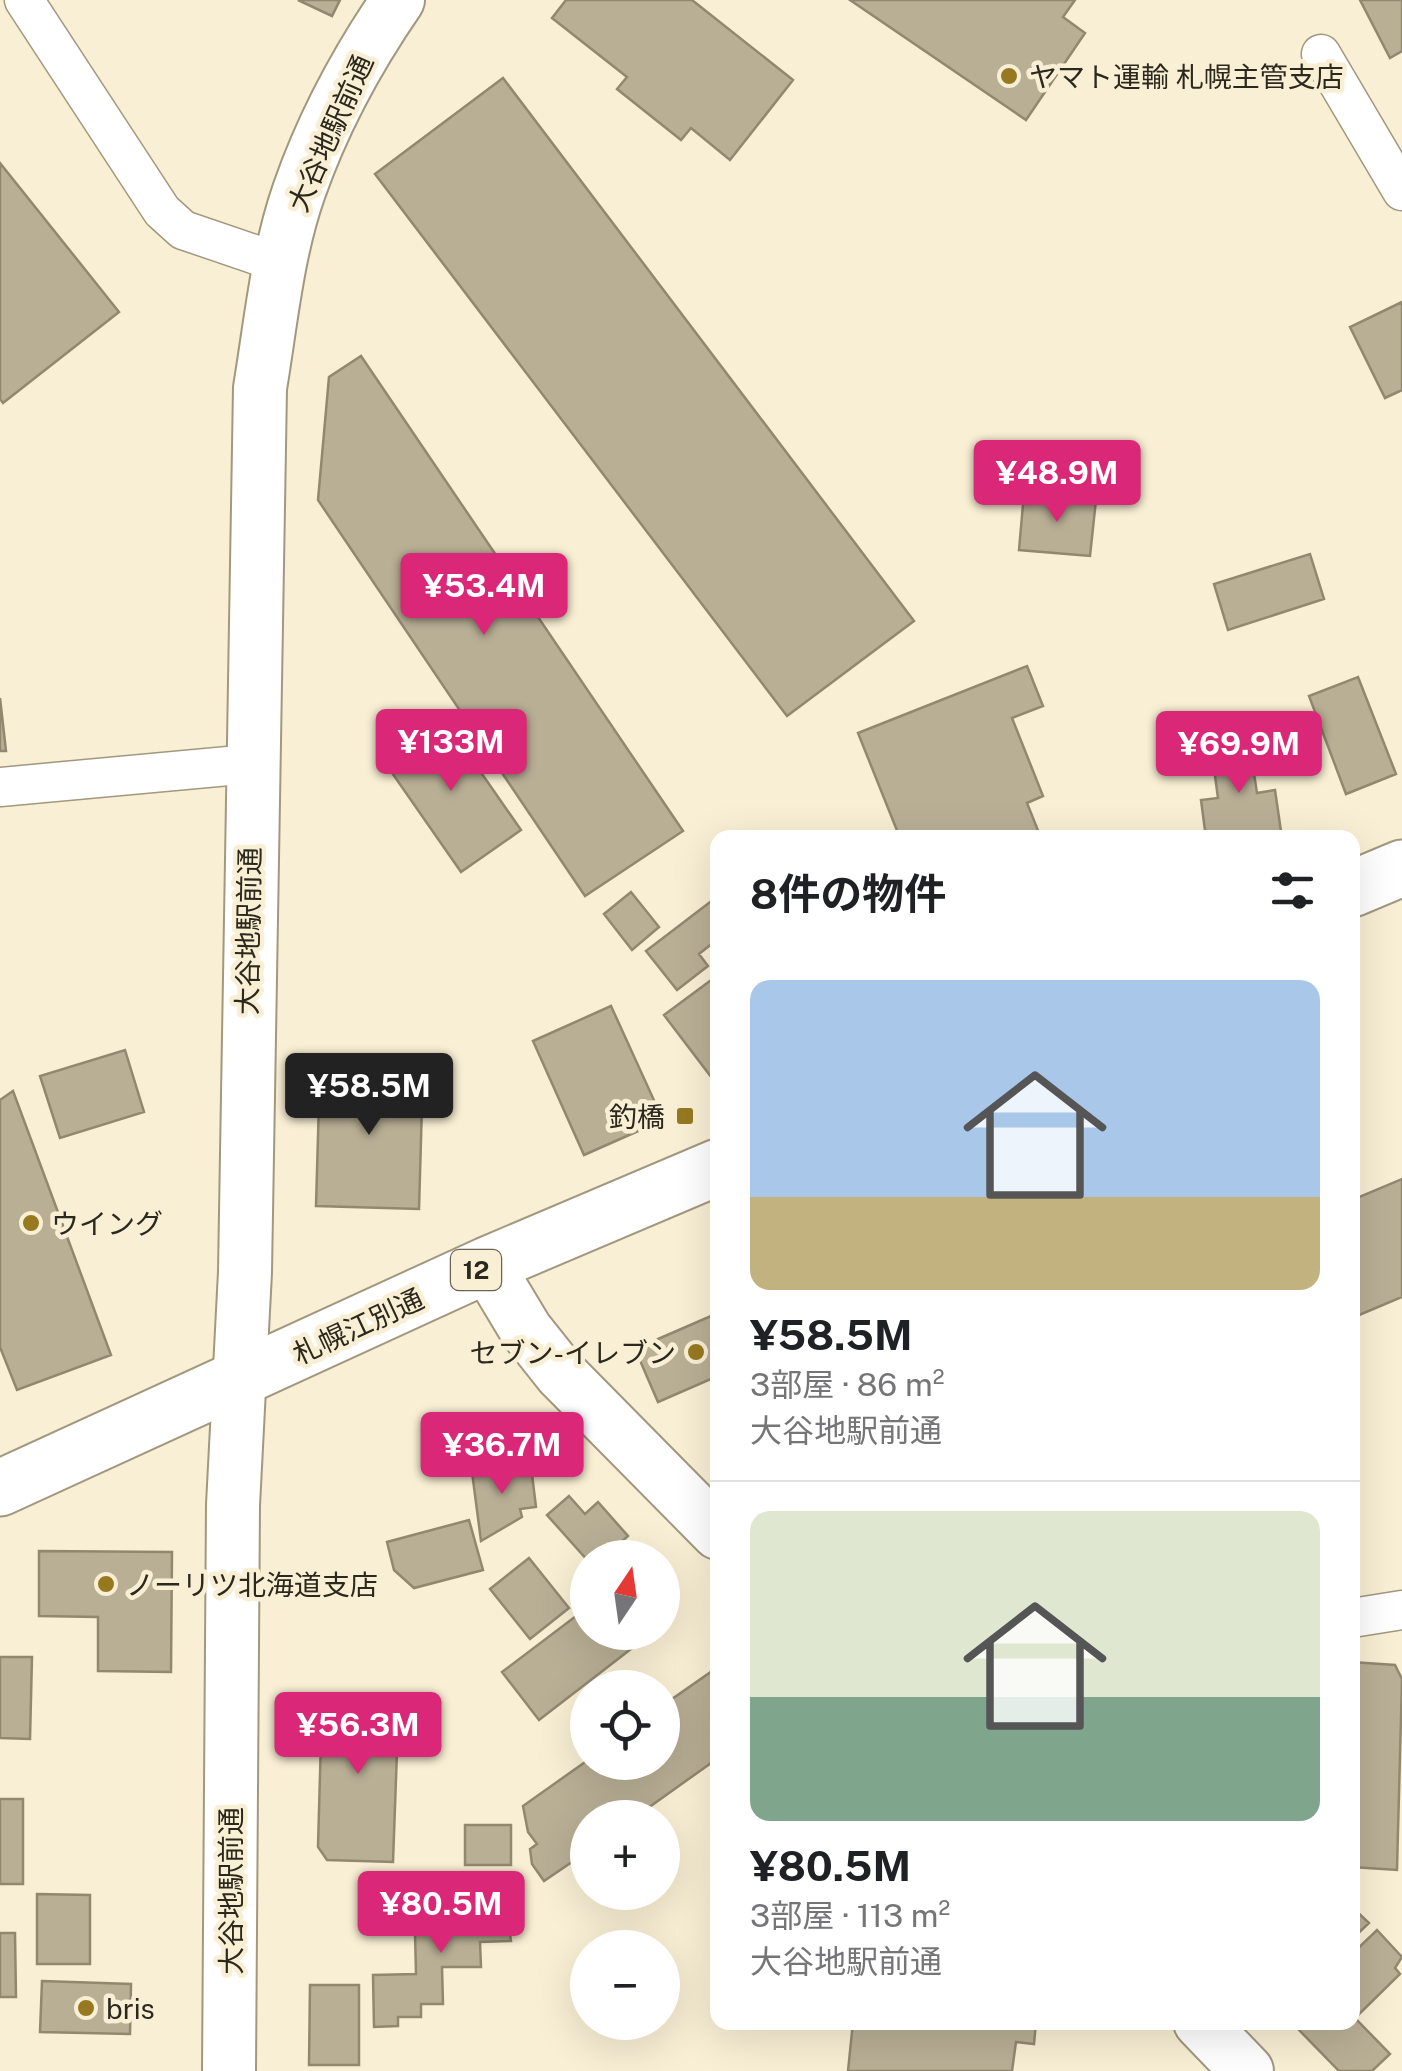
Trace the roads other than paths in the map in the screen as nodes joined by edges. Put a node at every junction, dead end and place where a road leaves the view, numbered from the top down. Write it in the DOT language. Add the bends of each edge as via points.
graph roads {
  1 [pos="24,0"];
  2 [pos="398,0"];
  3 [pos="1321,54"];
  4 [pos="1402,191"];
  5 [pos="280,263"];
  6 [pos="250,764"];
  7 [pos="0,787"];
  8 [pos="1402,868"];
  9 [pos="1360,886"];
  10 [pos="710,1170"];
  11 [pos="487,1265"];
  12 [pos="238,1382"];
  13 [pos="0,1488"];
  14 [pos="710,1525"];
  15 [pos="1402,1610"];
  16 [pos="1360,1617"];
  17 [pos="1208,2030"];
  18 [pos="229,2071"];
  19 [pos="1247,2071"];
  1 -- 5 [label="street" via="162,212 183,230"];
  2 -- 5 [label="street, 大谷地駅前通" via="331,117 299,192"];
  3 -- 4 [label="street"];
  5 -- 6 [label="street, 大谷地駅前通" via="260,388"];
  6 -- 7 [label="street"];
  6 -- 12 [label="street, 大谷地駅前通"];
  8 -- 9 [label="highway"];
  10 -- 11 [label="highway, 札幌江別通 / 12"];
  11 -- 12 [label="highway, 札幌江別通 / 12"];
  11 -- 14 [label="street" via="561,1374"];
  12 -- 13 [label="highway, 札幌江別通 / 12"];
  12 -- 18 [label="street, 大谷地駅前通"];
  15 -- 16 [label="street"];
  17 -- 19 [label="street"];
}
